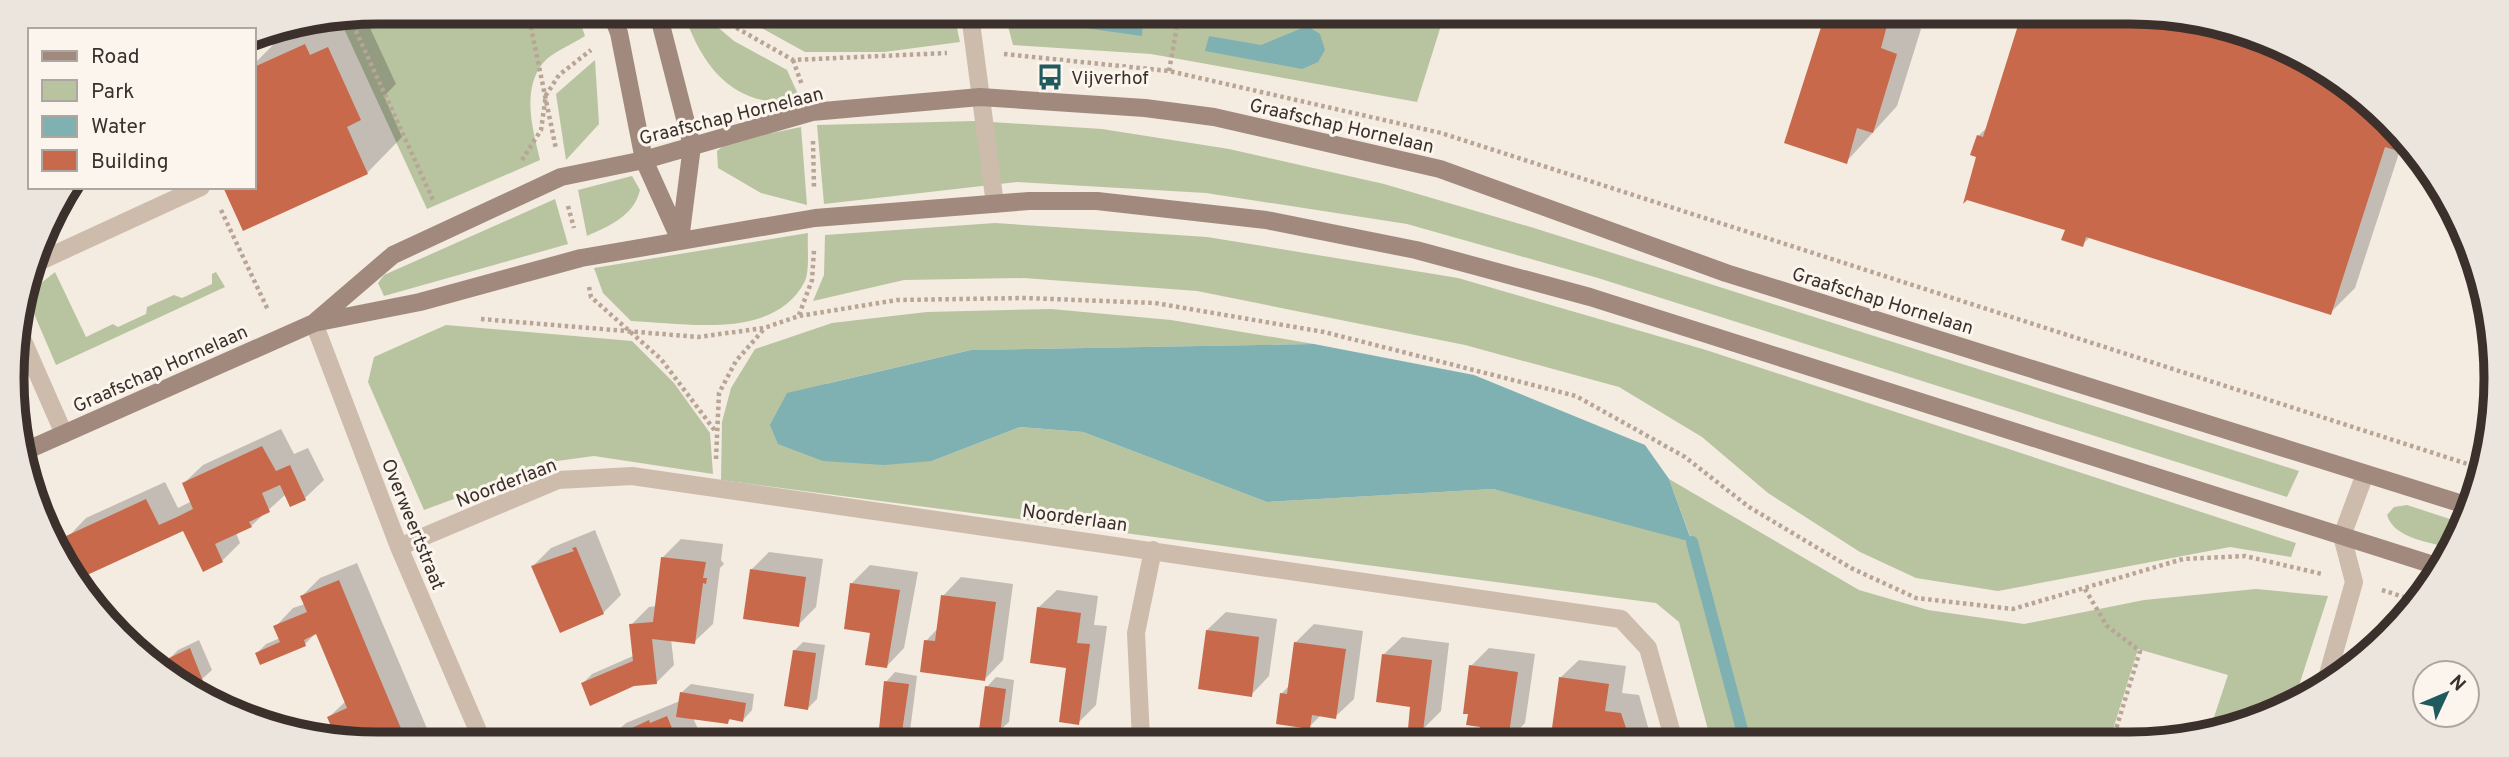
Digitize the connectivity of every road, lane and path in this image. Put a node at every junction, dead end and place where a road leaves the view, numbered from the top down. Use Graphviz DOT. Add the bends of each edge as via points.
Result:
graph roads {
  1 [pos="530,24"];
  2 [pos="615,24"];
  3 [pos="662,24"];
  4 [pos="971,24"];
  5 [pos="1177,24"];
  6 [pos="353,25"];
  7 [pos="1169,71"];
  8 [pos="546,95"];
  9 [pos="980,97"];
  10 [pos="692,146"];
  11 [pos="644,160"];
  12 [pos="197,189"];
  13 [pos="216,200"];
  14 [pos="995,204"];
  15 [pos="446,228"];
  16 [pos="680,240"];
  17 [pos="45,259"];
  18 [pos="469,318"];
  19 [pos="314,323"];
  20 [pos="764,328"];
  21 [pos="281,338"];
  22 [pos="26,347"];
  23 [pos="716,432"];
  24 [pos="64,434"];
  25 [pos="31,448"];
  26 [pos="2365,474"];
  27 [pos="2462,504"];
  28 [pos="2342,536"];
  29 [pos="399,547"];
  30 [pos="1153,550"];
  31 [pos="2432,564"];
  32 [pos="2354,582"];
  33 [pos="2085,589"];
  34 [pos="2408,598"];
  35 [pos="2329,672"];
  36 [pos="478,732"];
  37 [pos="1141,732"];
  38 [pos="1671,732"];
  39 [pos="2115,732"];
  1 -- 8 [label="path"];
  2 -- 11 [label="street"];
  3 -- 10 [label="street"];
  4 -- 9 [label="street"];
  5 -- 7 [label="path"];
  6 -- 15 [label="path"];
  9 -- 10 [label="street, Graafschap Hornelaan" via="812,112"];
  9 -- 14 [label="street"];
  9 -- 26 [label="street, Graafschap Hornelaan" via="1214,117 1440,169 1726,272"];
  10 -- 11 [label="street, Graafschap Hornelaan"];
  10 -- 16 [label="street"];
  11 -- 15 [label="street, Graafschap Hornelaan" via="561,177"];
  11 -- 16 [label="street"];
  12 -- 17 [label="street"];
  13 -- 21 [label="path"];
  14 -- 16 [label="street, Graafschap Hornelaan" via="815,218"];
  14 -- 28 [label="street, Graafschap Hornelaan" via="1123,204 1266,220 1416,250 1590,297"];
  15 -- 19 [label="street, Graafschap Hornelaan" via="393,255"];
  16 -- 19 [label="street, Graafschap Hornelaan" via="581,258 420,302"];
  18 -- 20 [label="path" via="698,337"];
  19 -- 21 [label="street, Graafschap Hornelaan"];
  19 -- 29 [label="street, Overweertstraat"];
  20 -- 23 [label="path" via="736,361 719,393"];
  20 -- 33 [label="path" via="799,316 897,300 1026,298 1155,303 1324,332 1576,396 1685,457 1749,507 1828,554 1916,598 2013,609"];
  21 -- 24 [label="street, Graafschap Hornelaan"];
  22 -- 24 [label="street"];
  24 -- 25 [label="street, Graafschap Hornelaan"];
  26 -- 27 [label="street, Graafschap Hornelaan"];
  26 -- 28 [label="street"];
  28 -- 31 [label="street, Graafschap Hornelaan"];
  28 -- 32 [label="street"];
  29 -- 30 [label="street, Noorderlaan" via="558,480 632,476"];
  29 -- 36 [label="street, Overweertstraat"];
  30 -- 37 [label="street" via="1136,634"];
  30 -- 38 [label="street, Noorderlaan" via="1621,619 1648,648"];
  32 -- 33 [label="path" via="2245,556 2183,559"];
  32 -- 34 [label="path"];
  32 -- 35 [label="street"];
  33 -- 39 [label="path" via="2108,626 2140,651"];
}
